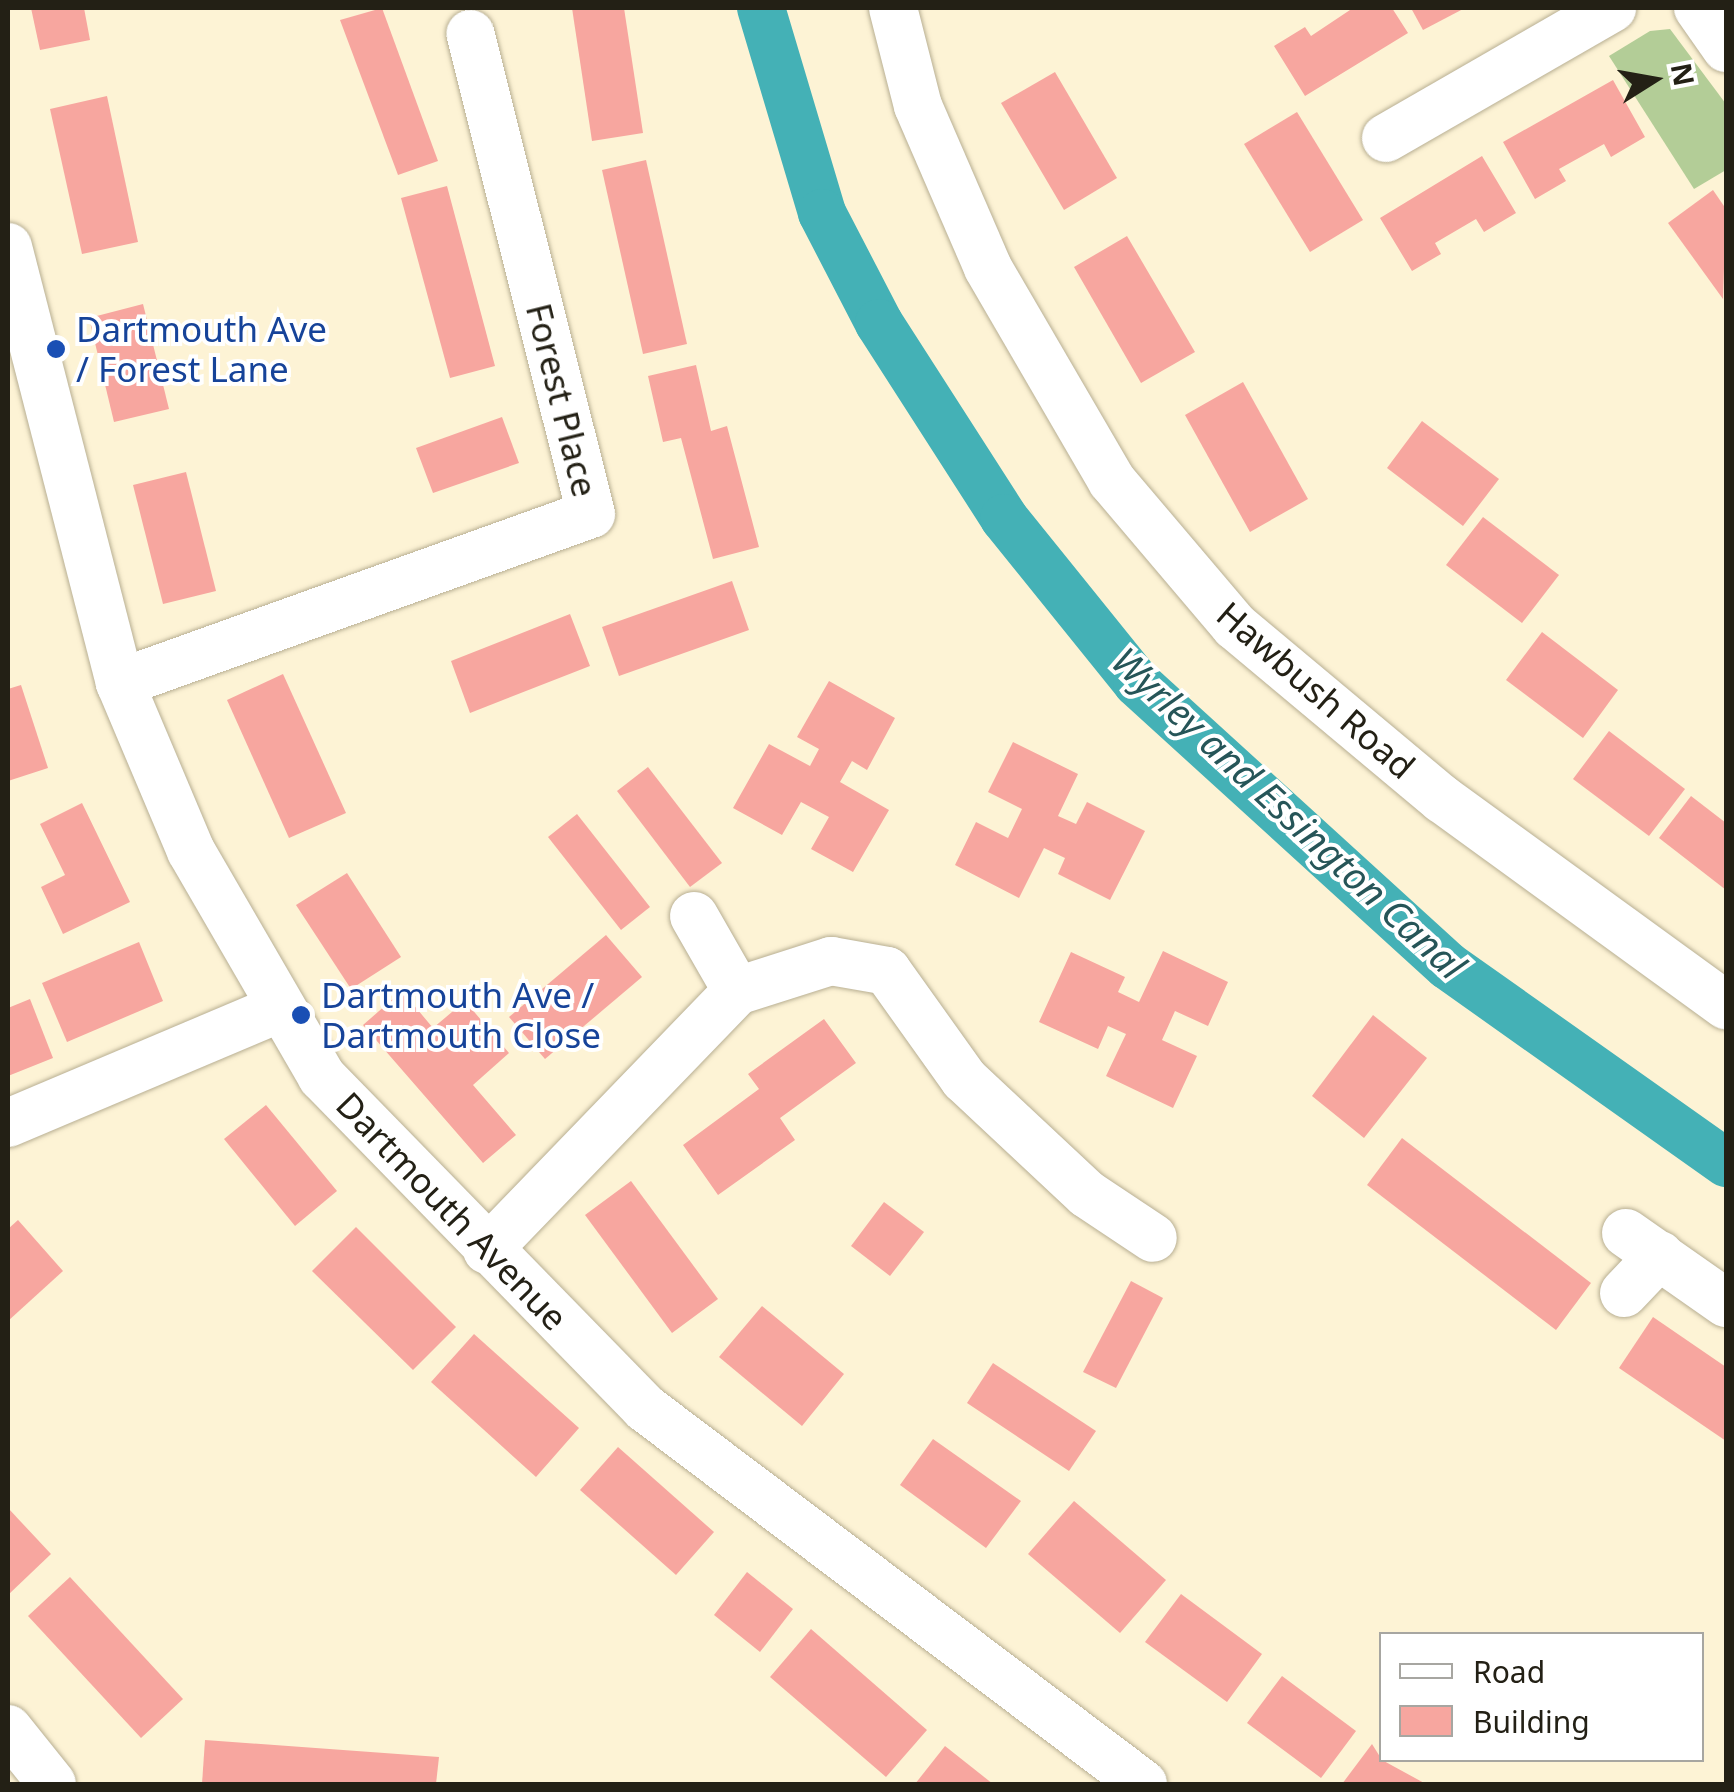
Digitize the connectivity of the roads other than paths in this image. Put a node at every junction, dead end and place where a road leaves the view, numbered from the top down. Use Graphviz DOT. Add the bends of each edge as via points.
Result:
graph roads {
  1 [pos="894,8"];
  2 [pos="1612,8"];
  3 [pos="1698,8"];
  4 [pos="470,34"];
  5 [pos="1726,48"];
  6 [pos="1386,138"];
  7 [pos="8,247"];
  8 [pos="120,683"];
  9 [pos="694,916"];
  10 [pos="737,991"];
  11 [pos="1726,1005"];
  12 [pos="276,1010"];
  13 [pos="8,1122"];
  14 [pos="1153,1238"];
  15 [pos="488,1250"];
  16 [pos="1624,1293"];
  17 [pos="1726,1303"];
  18 [pos="8,1729"];
  19 [pos="52,1784"];
  20 [pos="1143,1784"];
  1 -- 11 [label="street, Hawbush Road" via="918,106 988,268 1112,481 1235,626 1442,799"];
  2 -- 6 [label="street"];
  3 -- 5 [label="street"];
  4 -- 8 [label="street, Forest Place" via="591,514"];
  7 -- 8 [label="street, Dartmouth Avenue"];
  8 -- 12 [label="street, Dartmouth Avenue" via="192,851"];
  9 -- 10 [label="street"];
  10 -- 14 [label="street" via="831,961 886,971 964,1080 1087,1194"];
  10 -- 15 [label="street"];
  12 -- 13 [label="street"];
  12 -- 15 [label="street, Dartmouth Avenue" via="322,1077"];
  15 -- 20 [label="street, Dartmouth Avenue" via="645,1408"];
  16 -- 17 [label="street" via="1643,1244"];
  18 -- 19 [label="street"];
}
